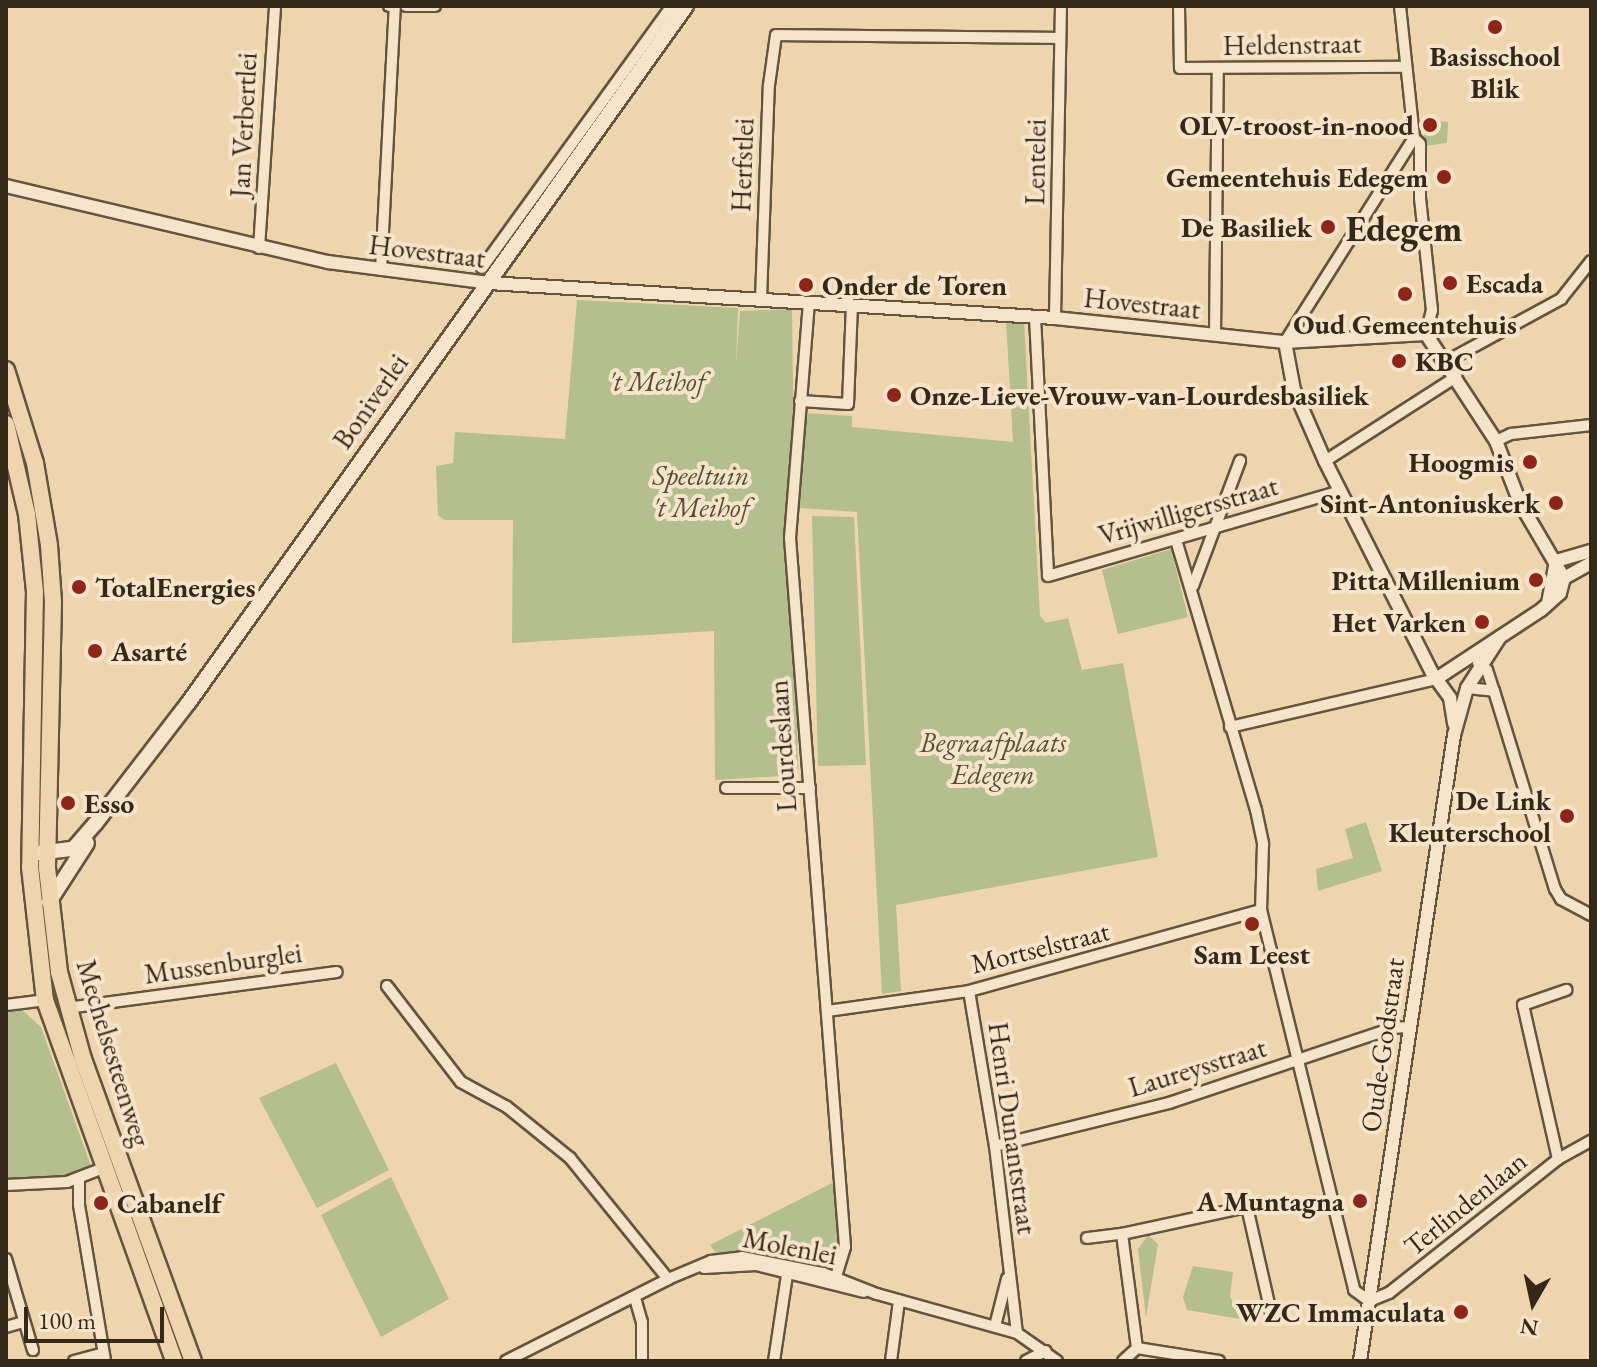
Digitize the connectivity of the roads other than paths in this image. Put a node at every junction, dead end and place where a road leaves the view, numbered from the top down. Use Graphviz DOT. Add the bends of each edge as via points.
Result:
graph roads {
  1 [pos="275,6"];
  2 [pos="389,6"];
  3 [pos="395,6"];
  4 [pos="406,6"];
  5 [pos="435,6"];
  6 [pos="681,6"];
  7 [pos="1061,6"];
  8 [pos="1179,6"];
  9 [pos="1400,6"];
  10 [pos="1060,38"];
  11 [pos="1405,67"];
  12 [pos="1218,69"];
  13 [pos="1414,138"];
  14 [pos="6,186"];
  15 [pos="259,248"];
  16 [pos="1591,261"];
  17 [pos="482,268"];
  18 [pos="381,270"];
  19 [pos="489,283"];
  20 [pos="761,299"];
  21 [pos="809,302"];
  22 [pos="852,306"];
  23 [pos="1035,317"];
  24 [pos="1055,318"];
  25 [pos="1426,334"];
  26 [pos="1215,335"];
  27 [pos="1285,342"];
  28 [pos="1447,361"];
  29 [pos="6,370"];
  30 [pos="1456,377"];
  31 [pos="800,401"];
  32 [pos="6,424"];
  33 [pos="1591,425"];
  34 [pos="1496,441"];
  35 [pos="1240,461"];
  36 [pos="1325,461"];
  37 [pos="1340,491"];
  38 [pos="1212,529"];
  39 [pos="1176,540"];
  40 [pos="1591,551"];
  41 [pos="1556,561"];
  42 [pos="1591,563"];
  43 [pos="1560,577"];
  44 [pos="1193,586"];
  45 [pos="1502,634"];
  46 [pos="1466,657"];
  47 [pos="1480,664"];
  48 [pos="1436,679"];
  49 [pos="1467,688"];
  50 [pos="1494,691"];
  51 [pos="1230,727"];
  52 [pos="1454,735"];
  53 [pos="726,788"];
  54 [pos="810,788"];
  55 [pos="95,824"];
  56 [pos="30,860"];
  57 [pos="47,861"];
  58 [pos="76,862"];
  59 [pos="49,902"];
  60 [pos="1261,910"];
  61 [pos="1591,915"];
  62 [pos="337,972"];
  63 [pos="387,986"];
  64 [pos="1566,990"];
  65 [pos="969,991"];
  66 [pos="45,1000"];
  67 [pos="6,1005"];
  68 [pos="67,1008"];
  69 [pos="827,1011"];
  70 [pos="1409,1027"];
  71 [pos="1295,1062"];
  72 [pos="1591,1141"];
  73 [pos="995,1146"];
  74 [pos="1558,1159"];
  75 [pos="104,1168"];
  76 [pos="79,1179"];
  77 [pos="6,1185"];
  78 [pos="1122,1234"];
  79 [pos="1087,1238"];
  80 [pos="7,1267"];
  81 [pos="787,1269"];
  82 [pos="1009,1273"];
  83 [pos="836,1277"];
  84 [pos="668,1279"];
  85 [pos="877,1294"];
  86 [pos="635,1298"];
  87 [pos="899,1301"];
  88 [pos="1369,1301"];
  89 [pos="1271,1313"];
  90 [pos="24,1322"];
  91 [pos="995,1326"];
  92 [pos="6,1327"];
  93 [pos="1017,1333"];
  94 [pos="1137,1348"];
  95 [pos="33,1350"];
  96 [pos="1046,1351"];
  97 [pos="104,1357"];
  98 [pos="74,1361"];
  99 [pos="174,1361"];
  100 [pos="193,1361"];
  101 [pos="506,1361"];
  102 [pos="642,1361"];
  103 [pos="774,1361"];
  104 [pos="891,1361"];
  105 [pos="1026,1361"];
  106 [pos="1057,1361"];
  107 [pos="1123,1361"];
  108 [pos="1219,1361"];
  109 [pos="1360,1361"];
  1 -- 15 [label="street, Jan Verbertlei"];
  2 -- 3 [label="street"];
  3 -- 18 [label="street"];
  4 -- 5 [label="street"];
  6 -- 17 [label="street, Boniverlei"];
  6 -- 19 [label="main road, Boniverlei"];
  7 -- 10 [label="street, Lentelei"];
  8 -- 12 [label="street, Heldenstraat" via="1180,68"];
  9 -- 11 [label="street"];
  10 -- 20 [label="street, Herfstlei" via="776,35"];
  10 -- 24 [label="street, Lentelei"];
  11 -- 12 [label="street, Heldenstraat"];
  11 -- 13 [label="street"];
  12 -- 26 [label="street"];
  13 -- 25 [label="street" via="1420,144 1432,310"];
  13 -- 27 [label="street"];
  14 -- 15 [label="street, Hovestraat"];
  15 -- 18 [label="street, Hovestraat"];
  16 -- 28 [label="street" via="1561,299"];
  18 -- 19 [label="street, Hovestraat"];
  19 -- 20 [label="street, Hovestraat"];
  19 -- 55 [label="main road, Boniverlei"];
  20 -- 21 [label="street, Hovestraat"];
  21 -- 22 [label="street, Hovestraat"];
  21 -- 31 [label="street, Lourdeslaan"];
  22 -- 23 [label="street, Hovestraat"];
  22 -- 31 [label="street" via="848,404"];
  23 -- 24 [label="street, Hovestraat"];
  23 -- 39 [label="street, Vrijwilligersstraat" via="1048,576"];
  24 -- 26 [label="street, Hovestraat"];
  25 -- 27 [label="street, Hovestraat"];
  25 -- 28 [label="street"];
  26 -- 27 [label="street, Hovestraat"];
  27 -- 36 [label="street, Oude-Godstraat" via="1294,390"];
  28 -- 30 [label="street"];
  29 -- 57 [label="main road, Mechelsesteenweg" via="35,463 49,545 53,602"];
  30 -- 34 [label="street"];
  30 -- 36 [label="street"];
  31 -- 54 [label="street, Lourdeslaan" via="790,538"];
  32 -- 56 [label="main road, Mechelsesteenweg" via="27,514 35,591"];
  33 -- 34 [label="street" via="1511,434"];
  34 -- 41 [label="street" via="1520,503"];
  35 -- 38 [label="street"];
  36 -- 37 [label="street, Oude-Godstraat"];
  37 -- 38 [label="street, Vrijwilligersstraat"];
  37 -- 48 [label="street, Oude-Godstraat"];
  38 -- 39 [label="street, Vrijwilligersstraat"];
  38 -- 44 [label="street"];
  39 -- 44 [label="street"];
  40 -- 41 [label="street"];
  41 -- 43 [label="street"];
  42 -- 43 [label="street"];
  43 -- 45 [label="street" via="1548,603"];
  44 -- 51 [label="street"];
  45 -- 46 [label="street"];
  45 -- 47 [label="street, Oude-Godstraat"];
  46 -- 47 [label="street"];
  46 -- 48 [label="street"];
  47 -- 49 [label="street, Oude-Godstraat"];
  47 -- 50 [label="street"];
  48 -- 49 [label="street" via="1448,689"];
  48 -- 51 [label="street"];
  48 -- 52 [label="street, Oude-Godstraat" via="1450,698"];
  49 -- 50 [label="street"];
  49 -- 52 [label="street, Oude-Godstraat"];
  50 -- 61 [label="street" via="1555,889 1561,899"];
  51 -- 60 [label="street" via="1263,844"];
  52 -- 70 [label="street, Oude-Godstraat"];
  53 -- 54 [label="street"];
  54 -- 69 [label="street, Lourdeslaan"];
  55 -- 57 [label="main road, Boniverlei" via="73,849"];
  55 -- 58 [label="main road, Boniverlei"];
  56 -- 57 [label="main road"];
  56 -- 66 [label="main road, Mechelsesteenweg"];
  57 -- 58 [label="main road"];
  57 -- 59 [label="main road, Mechelsesteenweg"];
  58 -- 59 [label="main road, Boniverlei"];
  59 -- 68 [label="main road, Mechelsesteenweg"];
  60 -- 65 [label="street, Mortselstraat"];
  60 -- 71 [label="street"];
  62 -- 68 [label="street, Mussenburglei"];
  63 -- 84 [label="street" via="461,1082 507,1107 570,1158"];
  64 -- 74 [label="street" via="1523,1005"];
  65 -- 69 [label="street, Mortselstraat"];
  65 -- 73 [label="street, Henri Dunantstraat"];
  66 -- 67 [label="street"];
  66 -- 75 [label="main road, Mechelsesteenweg"];
  68 -- 100 [label="main road, Mechelsesteenweg"];
  69 -- 83 [label="street, Lourdeslaan" via="845,1247"];
  70 -- 71 [label="street, Laureysstraat"];
  70 -- 88 [label="street, Oude-Godstraat"];
  71 -- 73 [label="street, Laureysstraat" via="1169,1103"];
  71 -- 88 [label="street" via="1354,1290"];
  72 -- 74 [label="street, Terlindenlaan"];
  73 -- 82 [label="street, Henri Dunantstraat"];
  74 -- 88 [label="street, Terlindenlaan" via="1418,1272"];
  75 -- 76 [label="street"];
  75 -- 99 [label="main road, Mechelsesteenweg"];
  76 -- 77 [label="street"];
  76 -- 97 [label="street"];
  78 -- 79 [label="street"];
  78 -- 89 [label="street" via="1247,1207"];
  78 -- 94 [label="street"];
  80 -- 90 [label="street"];
  81 -- 83 [label="street, Molenlei"];
  81 -- 84 [label="street" via="694,1269"];
  81 -- 85 [label="street"];
  81 -- 103 [label="street"];
  82 -- 91 [label="street, Henri Dunantstraat"];
  82 -- 93 [label="street, Henri Dunantstraat"];
  83 -- 85 [label="street, Molenlei"];
  84 -- 86 [label="street"];
  85 -- 87 [label="street"];
  86 -- 101 [label="street"];
  86 -- 102 [label="street" via="642,1322"];
  87 -- 91 [label="street"];
  87 -- 104 [label="street"];
  88 -- 109 [label="street, Oude-Godstraat"];
  90 -- 92 [label="street"];
  90 -- 95 [label="street"];
  91 -- 93 [label="street"];
  93 -- 96 [label="street"];
  94 -- 107 [label="street"];
  94 -- 108 [label="street"];
  96 -- 105 [label="street"];
  96 -- 106 [label="street"];
  97 -- 98 [label="street"];
}
